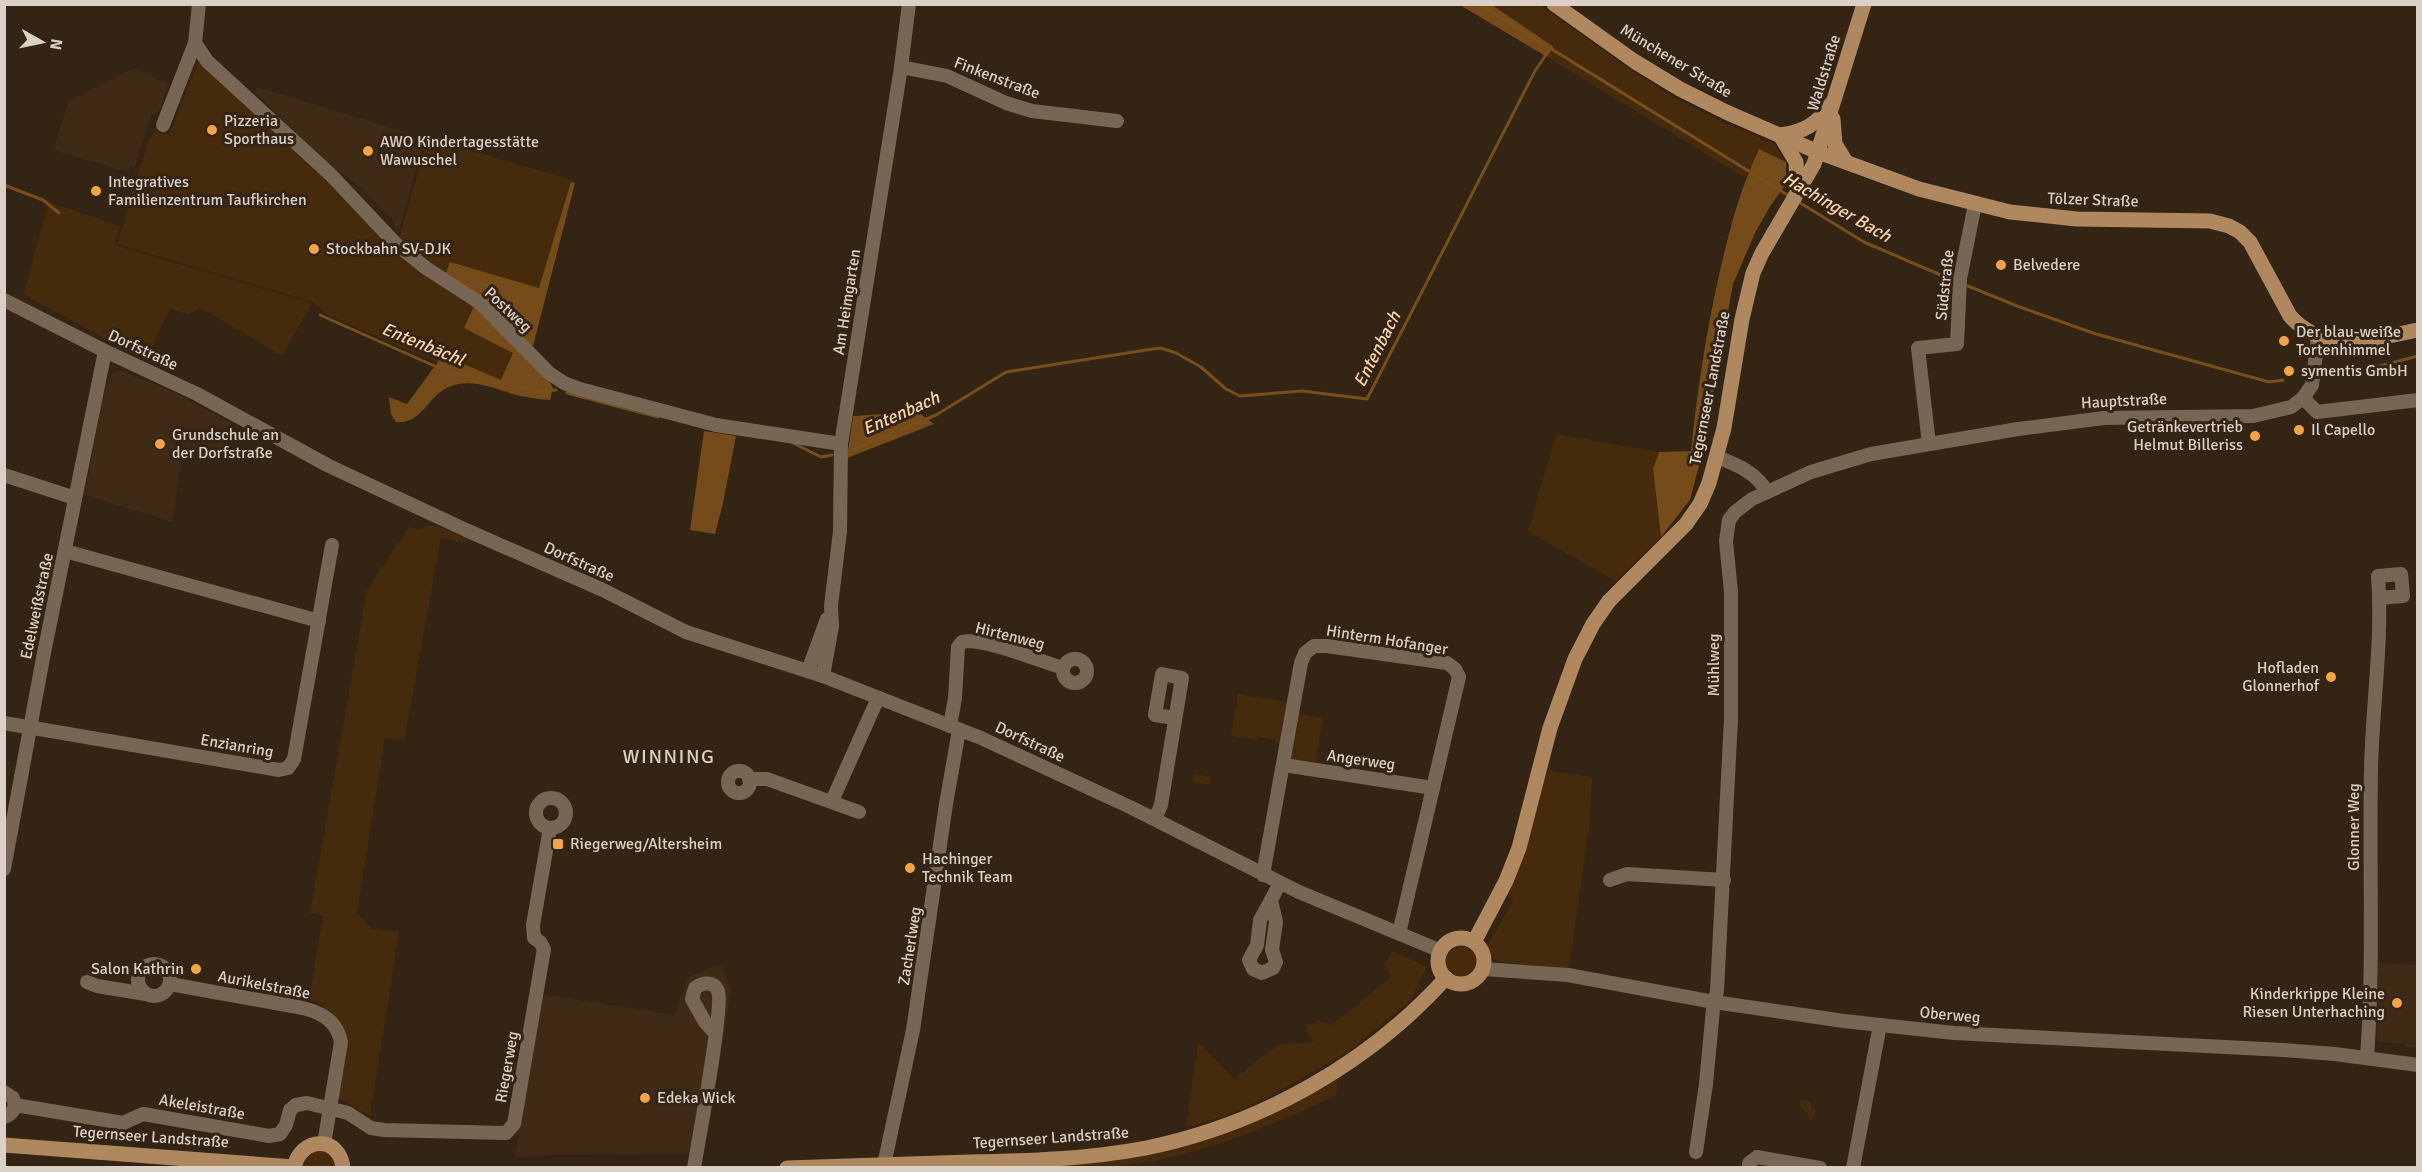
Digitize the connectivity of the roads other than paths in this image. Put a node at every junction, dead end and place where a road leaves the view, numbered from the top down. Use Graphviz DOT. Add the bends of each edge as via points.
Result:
graph roads {
  1 [pos="199,4"];
  2 [pos="909,4"];
  3 [pos="1554,4"];
  4 [pos="1864,4"];
  5 [pos="195,43"];
  6 [pos="902,67"];
  7 [pos="1836,96"];
  8 [pos="1117,122"];
  9 [pos="163,125"];
  10 [pos="1780,135"];
  11 [pos="1818,152"];
  12 [pos="1846,162"];
  13 [pos="1798,195"];
  14 [pos="1975,204"];
  15 [pos="4,300"];
  16 [pos="2418,330"];
  17 [pos="2318,338"];
  18 [pos="105,351"];
  19 [pos="2303,398"];
  20 [pos="2418,400"];
  21 [pos="842,444"];
  22 [pos="1929,444"];
  23 [pos="1717,457"];
  24 [pos="4,475"];
  25 [pos="1786,483"];
  26 [pos="1767,492"];
  27 [pos="75,498"];
  28 [pos="332,545"];
  29 [pos="65,551"];
  30 [pos="2379,597"];
  31 [pos="831,606"];
  32 [pos="319,621"];
  33 [pos="1063,668"];
  34 [pos="808,671"];
  35 [pos="824,676"];
  36 [pos="878,698"];
  37 [pos="1175,718"];
  38 [pos="4,723"];
  39 [pos="30,727"];
  40 [pos="955,728"];
  41 [pos="1284,765"];
  42 [pos="749,779"];
  43 [pos="1433,788"];
  44 [pos="832,801"];
  45 [pos="859,812"];
  46 [pos="1155,819"];
  47 [pos="550,828"];
  48 [pos="4,869"];
  49 [pos="1263,875"];
  50 [pos="1610,880"];
  51 [pos="1724,880"];
  52 [pos="1280,883"];
  53 [pos="1271,900"];
  54 [pos="1399,933"];
  55 [pos="1474,942"];
  56 [pos="1441,951"];
  57 [pos="1483,969"];
  58 [pos="1446,978"];
  59 [pos="87,982"];
  60 [pos="170,984"];
  61 [pos="146,994"];
  62 [pos="1714,1002"];
  63 [pos="1880,1025"];
  64 [pos="715,1034"];
  65 [pos="2367,1058"];
  66 [pos="2418,1065"];
  67 [pos="4,1092"];
  68 [pos="15,1105"];
  69 [pos="330,1109"];
  70 [pos="4,1117"];
  71 [pos="4,1144"];
  72 [pos="324,1144"];
  73 [pos="1696,1152"];
  74 [pos="884,1165"];
  75 [pos="294,1167"];
  76 [pos="344,1167"];
  77 [pos="694,1167"];
  78 [pos="788,1167"];
  79 [pos="1749,1167"];
  80 [pos="1820,1167"];
  81 [pos="1853,1167"];
  1 -- 5 [label="street"];
  2 -- 6 [label="street, Am Heimgarten"];
  3 -- 10 [label="main road, Münchener Straße" via="1634,61 1680,88"];
  4 -- 7 [label="main road, Waldstraße"];
  5 -- 9 [label="street"];
  5 -- 21 [label="street, Postweg" via="207,61 330,175 396,244 480,303 549,373 564,383 716,425"];
  6 -- 8 [label="street, Finkenstraße" via="946,76 1032,111"];
  6 -- 21 [label="street, Am Heimgarten"];
  7 -- 10 [label="main road" via="1807,128"];
  7 -- 11 [label="main road, Waldstraße"];
  7 -- 12 [label="main road" via="1832,125 1835,144"];
  10 -- 11 [label="main road, Münchener Straße"];
  10 -- 13 [label="main road" via="1796,162"];
  11 -- 12 [label="main road, Tölzer Straße"];
  11 -- 13 [label="main road, Tegernseer Landstraße"];
  12 -- 14 [label="main road, Tölzer Straße" via="1919,189"];
  13 -- 23 [label="main road, Tegernseer Landstraße" via="1762,253 1747,293"];
  14 -- 17 [label="main road, Tölzer Straße" via="2044,216 2210,221 2229,226 2240,232 2257,252 2290,316"];
  14 -- 22 [label="street, Südstraße" via="1960,283 1957,344 1918,348"];
  15 -- 18 [label="street, Dorfstraße"];
  16 -- 17 [label="main road" via="2354,341"];
  17 -- 19 [label="street" via="2313,380"];
  18 -- 27 [label="street, Edelweißstraße"];
  18 -- 34 [label="street, Dorfstraße" via="198,394 338,470 686,632"];
  19 -- 20 [label="street" via="2317,412"];
  19 -- 22 [label="street, Hauptstraße" via="2291,407 2253,416 2104,418"];
  21 -- 31 [label="street, Am Heimgarten" via="840,531"];
  22 -- 25 [label="street, Hauptstraße" via="1851,459"];
  23 -- 26 [label="street" via="1742,467"];
  23 -- 55 [label="main road, Tegernseer Landstraße" via="1700,504 1686,524 1609,602 1575,659 1550,728 1519,848"];
  24 -- 27 [label="street"];
  25 -- 26 [label="street, Mühlweg"];
  26 -- 51 [label="street, Mühlweg" via="1735,512 1728,527 1731,678"];
  27 -- 29 [label="street, Edelweißstraße"];
  28 -- 32 [label="street, Enzianring"];
  29 -- 32 [label="street"];
  29 -- 39 [label="street, Edelweißstraße"];
  30 -- 65 [label="street, Glonner Weg" via="2371,769"];
  31 -- 34 [label="street, Am Heimgarten"];
  31 -- 35 [label="street, Am Heimgarten"];
  32 -- 39 [label="street, Enzianring" via="294,759 288,768 279,770"];
  33 -- 40 [label="street, Hirtenweg" via="983,643 962,642 958,647"];
  34 -- 35 [label="street, Dorfstraße"];
  35 -- 36 [label="street, Dorfstraße"];
  36 -- 40 [label="street, Dorfstraße"];
  36 -- 44 [label="street"];
  37 -- 46 [label="street" via="1161,805"];
  38 -- 39 [label="street"];
  39 -- 48 [label="street, Edelweißstraße"];
  40 -- 46 [label="street, Dorfstraße"];
  40 -- 74 [label="street, Zacherlweg" via="913,1030"];
  41 -- 43 [label="street, Angerweg"];
  41 -- 43 [label="street, Hinterm Hofanger" via="1301,663 1314,646 1448,663 1459,676"];
  41 -- 49 [label="street, Hinterm Hofanger"];
  42 -- 44 [label="street" via="767,779"];
  43 -- 54 [label="street, Hinterm Hofanger"];
  44 -- 45 [label="street"];
  46 -- 49 [label="street, Dorfstraße"];
  47 -- 69 [label="street, Riegerweg" via="533,926 534,938 544,949 510,1131 384,1130"];
  49 -- 52 [label="street, Dorfstraße"];
  50 -- 51 [label="street" via="1628,874"];
  51 -- 62 [label="street, Mühlweg"];
  52 -- 53 [label="street"];
  52 -- 54 [label="street, Dorfstraße"];
  54 -- 56 [label="street, Dorfstraße"];
  55 -- 56 [label="main road" via="1456,939"];
  55 -- 57 [label="main road" via="1482,951"];
  56 -- 58 [label="main road" via="1439,965"];
  57 -- 58 [label="main road" via="1466,983"];
  57 -- 62 [label="street, Oberweg" via="1568,975"];
  58 -- 74 [label="main road, Tegernseer Landstraße" via="1405,1020 1354,1059 1285,1099 1224,1126 1181,1140 1104,1155"];
  59 -- 61 [label="street"];
  60 -- 61 [label="street" via="161,995"];
  60 -- 61 [label="street" via="166,968 146,966 138,980"];
  60 -- 69 [label="street, Aurikelstraße" via="319,1012 339,1031 341,1042"];
  62 -- 63 [label="street, Oberweg"];
  62 -- 73 [label="street, Mühlweg"];
  63 -- 65 [label="street, Oberweg" via="1964,1034"];
  63 -- 81 [label="street"];
  64 -- 77 [label="street"];
  65 -- 66 [label="street, Oberweg"];
  67 -- 68 [label="street" via="11,1095"];
  68 -- 69 [label="street, Akeleistraße" via="123,1124 143,1114 269,1136 280,1134 296,1105 307,1103"];
  68 -- 70 [label="street" via="12,1113"];
  69 -- 72 [label="street, Aurikelstraße"];
  71 -- 75 [label="main road, Tegernseer Landstraße"];
  72 -- 75 [label="main road, Tegernseer Landstraße" via="304,1148"];
  72 -- 76 [label="main road" via="336,1150"];
  74 -- 78 [label="main road, Tegernseer Landstraße"];
  79 -- 80 [label="street" via="1757,1158"];
}
